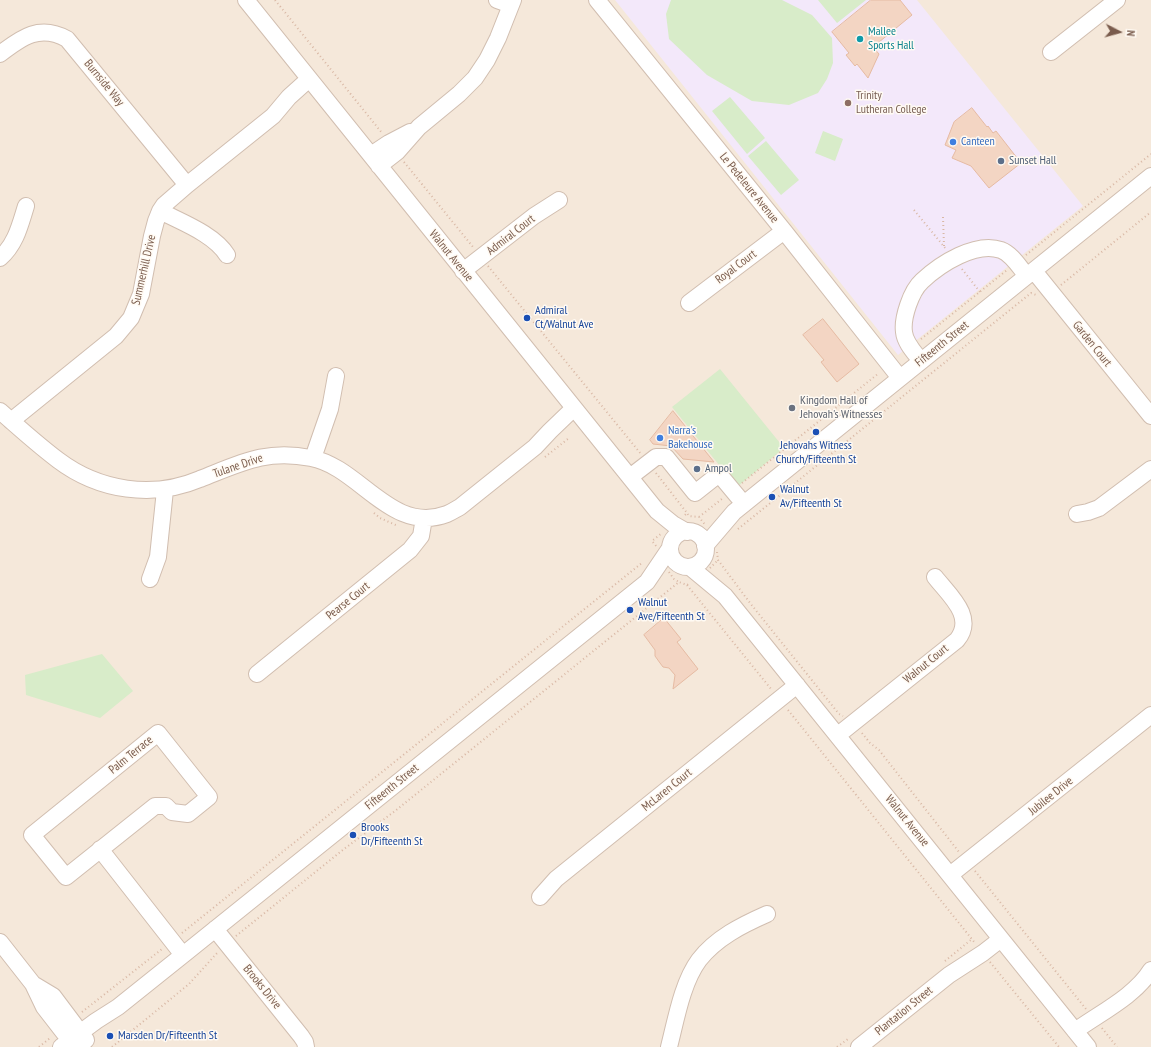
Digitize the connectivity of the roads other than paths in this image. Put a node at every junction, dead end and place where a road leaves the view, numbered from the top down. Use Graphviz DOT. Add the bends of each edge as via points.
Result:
graph roads {
  1 [pos="246,0"];
  2 [pos="597,0"];
  3 [pos="1117,0"];
  4 [pos="507,2"];
  5 [pos="1051,52"];
  6 [pos="0,54"];
  7 [pos="312,83"];
  8 [pos="375,161"];
  9 [pos="1151,176"];
  10 [pos="187,185"];
  11 [pos="559,200"];
  12 [pos="26,206"];
  13 [pos="160,211"];
  14 [pos="784,231"];
  15 [pos="227,255"];
  16 [pos="0,258"];
  17 [pos="463,271"];
  18 [pos="1030,273"];
  19 [pos="689,303"];
  20 [pos="921,360"];
  21 [pos="336,376"];
  22 [pos="900,378"];
  23 [pos="578,412"];
  24 [pos="6,416"];
  25 [pos="1151,416"];
  26 [pos="313,458"];
  27 [pos="1151,469"];
  28 [pos="630,477"];
  29 [pos="165,490"];
  30 [pos="739,508"];
  31 [pos="1077,514"];
  32 [pos="423,524"];
  33 [pos="689,532"];
  34 [pos="668,539"];
  35 [pos="704,561"];
  36 [pos="935,577"];
  37 [pos="150,579"];
  38 [pos="647,582"];
  39 [pos="257,674"];
  40 [pos="797,685"];
  41 [pos="1151,715"];
  42 [pos="838,735"];
  43 [pos="100,850"];
  44 [pos="950,875"];
  45 [pos="540,897"];
  46 [pos="767,914"];
  47 [pos="215,929"];
  48 [pos="998,935"];
  49 [pos="0,942"];
  50 [pos="183,955"];
  51 [pos="1151,970"];
  52 [pos="73,1038"];
  53 [pos="1081,1039"];
  54 [pos="863,1046"];
  55 [pos="306,1047"];
  56 [pos="669,1047"];
  1 -- 7 [label="street, Walnut Avenue"];
  2 -- 14 [label="street, Le Pedeleure Avenue"];
  3 -- 5 [label="street"];
  4 -- 8 [label="street" via="493,49 475,78 459,94"];
  6 -- 10 [label="street, Burnside Way" via="27,35 38,32 59,34 67,39"];
  7 -- 8 [label="street, Walnut Avenue"];
  7 -- 10 [label="street, Summerhill Drive" via="289,97 273,116"];
  8 -- 17 [label="street, Walnut Avenue"];
  9 -- 18 [label="street, Fifteenth Street"];
  10 -- 13 [label="street, Summerhill Drive"];
  11 -- 17 [label="street, Admiral Court" via="534,216"];
  12 -- 16 [label="street" via="17,236 8,251"];
  13 -- 15 [label="street" via="211,238"];
  13 -- 24 [label="street, Summerhill Drive" via="152,236 141,294 131,318 116,336"];
  14 -- 19 [label="street, Royal Court"];
  14 -- 22 [label="street, Le Pedeleure Avenue"];
  17 -- 23 [label="street, Walnut Avenue"];
  18 -- 20 [label="street, Fifteenth Street"];
  18 -- 20 [label="street, Garden Court" via="1005,252 983,248 954,259 921,282 906,311 903,331"];
  18 -- 25 [label="street, Garden Court" via="1051,293"];
  20 -- 22 [label="street, Fifteenth Street"];
  21 -- 26 [label="street" via="330,409"];
  22 -- 30 [label="street, Fifteenth Street"];
  23 -- 28 [label="street, Walnut Avenue"];
  23 -- 32 [label="street, Tulane Drive" via="540,453 460,507"];
  24 -- 29 [label="street, Tulane Drive" via="58,460 94,481 134,490"];
  26 -- 29 [label="street, Tulane Drive" via="276,455 256,458 185,486"];
  26 -- 32 [label="street, Tulane Drive" via="347,474 386,505"];
  27 -- 31 [label="street" via="1099,508"];
  28 -- 30 [label="street" via="656,457 666,458 695,493 719,474 733,491"];
  28 -- 34 [label="street, Walnut Avenue" via="657,511"];
  29 -- 37 [label="street" via="158,558"];
  30 -- 33 [label="street, Fifteenth Street"];
  30 -- 35 [label="street, Fifteenth Street"];
  32 -- 39 [label="street, Pearse Court" via="416,542 405,555"];
  33 -- 34 [label="street, Fifteenth Street" via="677,535 673,540"];
  33 -- 35 [label="street" via="700,536"];
  34 -- 35 [label="street, Walnut Avenue" via="676,562"];
  34 -- 38 [label="street, Fifteenth Street"];
  35 -- 38 [label="street, Fifteenth Street"];
  35 -- 40 [label="street, Walnut Avenue" via="725,596"];
  36 -- 42 [label="street, Walnut Court" via="962,610 964,623 961,635"];
  38 -- 47 [label="street, Fifteenth Street"];
  40 -- 42 [label="street, Walnut Avenue"];
  40 -- 45 [label="street, McLaren Court" via="556,879"];
  41 -- 44 [label="street, Jubilee Drive"];
  42 -- 44 [label="street, Walnut Avenue"];
  43 -- 43 [label="street, Palm Terrace" via="155,806 166,806 172,812 188,814 209,797 158,733 32,835 66,877"];
  43 -- 50 [label="street"];
  44 -- 48 [label="street, Walnut Avenue"];
  46 -- 56 [label="street" via="729,933 699,961 686,986"];
  47 -- 50 [label="street, Fifteenth Street"];
  47 -- 55 [label="street, Brooks Drive" via="301,1036"];
  48 -- 53 [label="street, Walnut Avenue"];
  48 -- 54 [label="street, Plantation Street"];
  49 -- 52 [label="street" via="33,984 44,1007"];
  50 -- 52 [label="street, Fifteenth Street" via="118,1007"];
  51 -- 53 [label="street" via="1141,985 1096,1021"];
}
